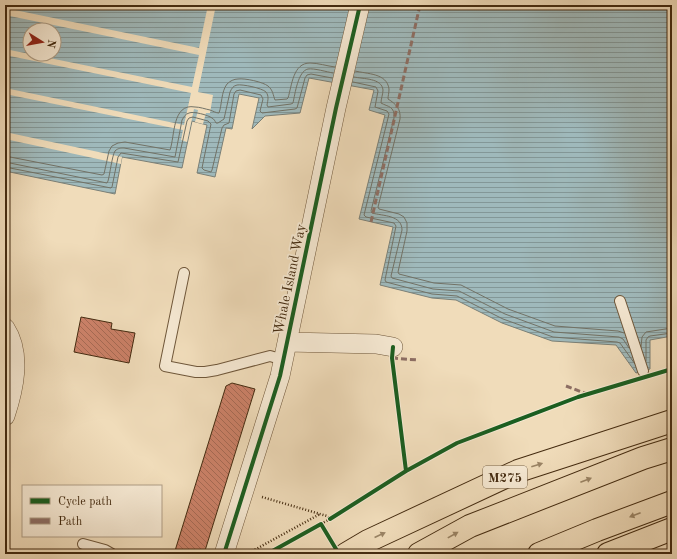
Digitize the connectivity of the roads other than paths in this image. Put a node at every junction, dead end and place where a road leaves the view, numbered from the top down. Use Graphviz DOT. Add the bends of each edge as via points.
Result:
graph roads {
  1 [pos="360,5"];
  2 [pos="184,273"];
  3 [pos="620,301"];
  4 [pos="5,328"];
  5 [pos="393,347"];
  6 [pos="285,351"];
  7 [pos="643,371"];
  8 [pos="5,416"];
  9 [pos="672,421"];
  10 [pos="672,449"];
  11 [pos="672,502"];
  12 [pos="672,529"];
  13 [pos="83,544"];
  14 [pos="112,554"];
  15 [pos="224,554"];
  16 [pos="346,554"];
  17 [pos="419,554"];
  18 [pos="539,554"];
  19 [pos="608,554"];
  1 -- 6 [label="street, Whale Island Way"];
  2 -- 6 [label="lane" via="166,366 205,372"];
  3 -- 7 [label="lane"];
  4 -- 8 [label="street" via="13,344 15,357 12,393"];
  5 -- 6 [label="street" via="376,344"];
  6 -- 15 [label="street, Whale Island Way" via="280,376"];
  16 -- 9 [label="highway, M275, one-way" via="368,541 518,471"];
  17 -- 10 [label="highway, M275, one-way" via="470,526"];
  11 -- 18 [label="highway, one-way"];
  12 -- 19 [label="highway"];
  13 -- 14 [label="lane"];
}
